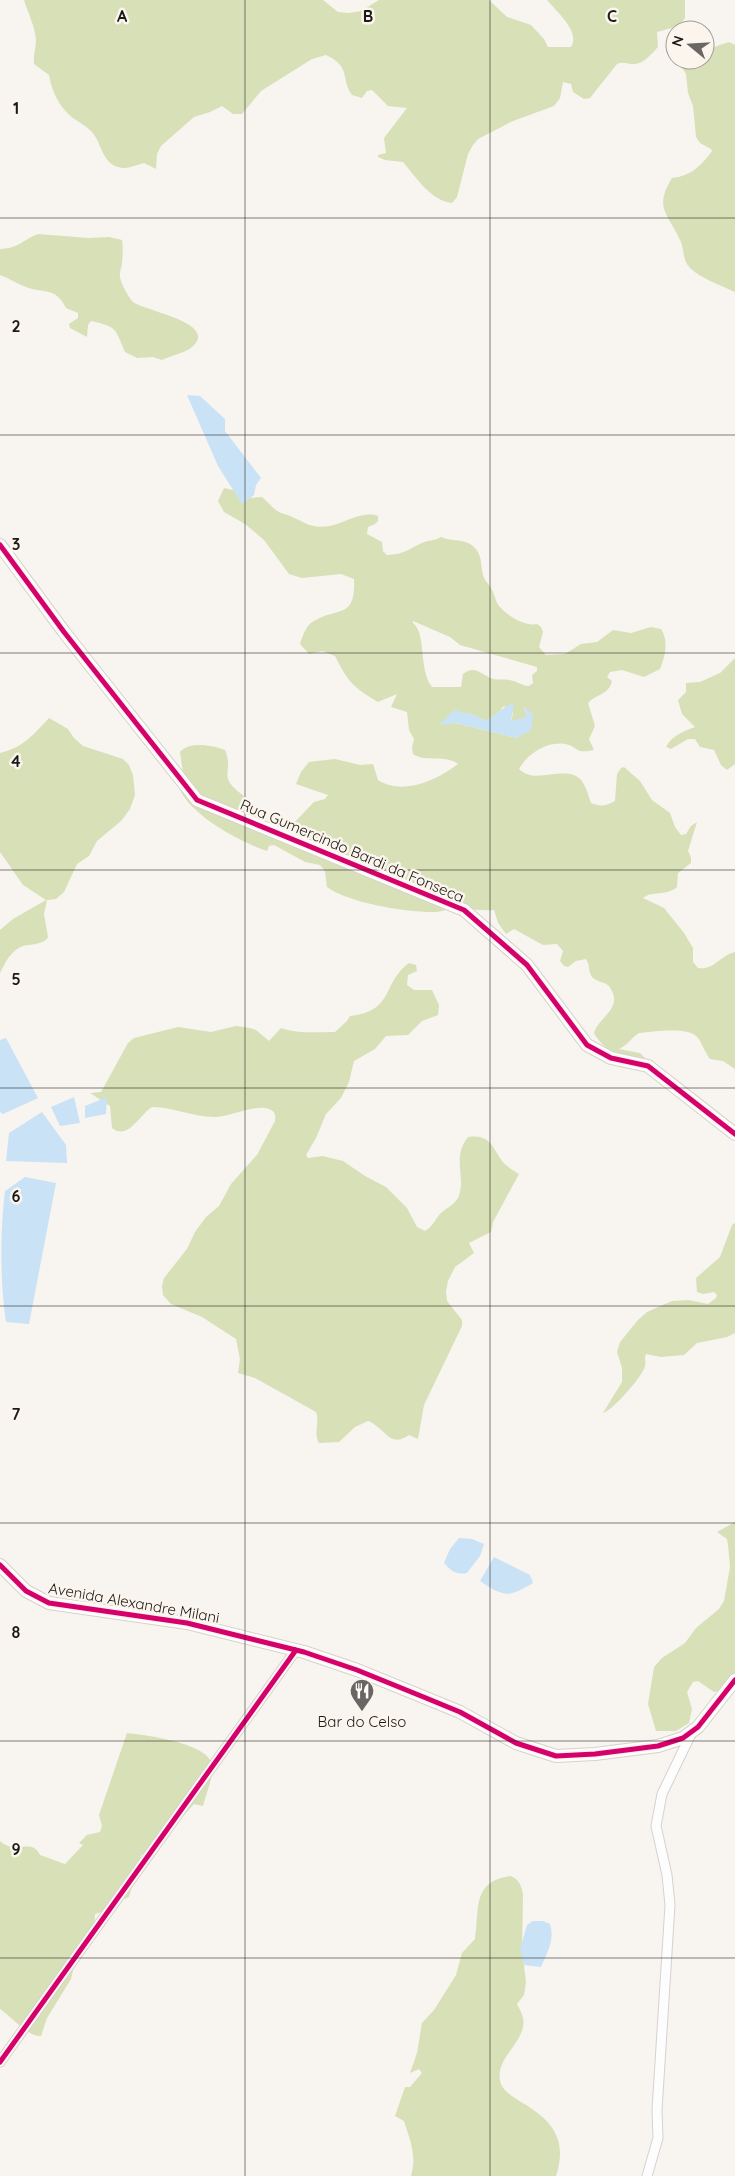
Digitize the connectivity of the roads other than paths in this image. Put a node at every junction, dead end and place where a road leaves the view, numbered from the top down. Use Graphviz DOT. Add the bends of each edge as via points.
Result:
graph roads {
  1 [pos="0,545"];
  2 [pos="735,1134"];
  3 [pos="0,1565"];
  4 [pos="296,1650"];
  5 [pos="735,1680"];
  6 [pos="692,1732"];
  7 [pos="0,2062"];
  8 [pos="647,2176"];
  1 -- 2 [label="street, Rua Gumercindo Bardi da Fonseca" via="64,632 197,800 464,910 527,966 587,1045 611,1058 648,1066"];
  3 -- 4 [label="street, Avenida Alexandre Milani" via="26,1591 49,1603 187,1623"];
  4 -- 6 [label="street, Avenida Alexandre Milani" via="460,1712 529,1748 556,1756 658,1746"];
  4 -- 7 [label="street"];
  5 -- 6 [label="street, Avenida Alexandre Milani"];
  6 -- 8 [label="street" via="662,1794 656,1826 670,1905 658,2138"];
}
